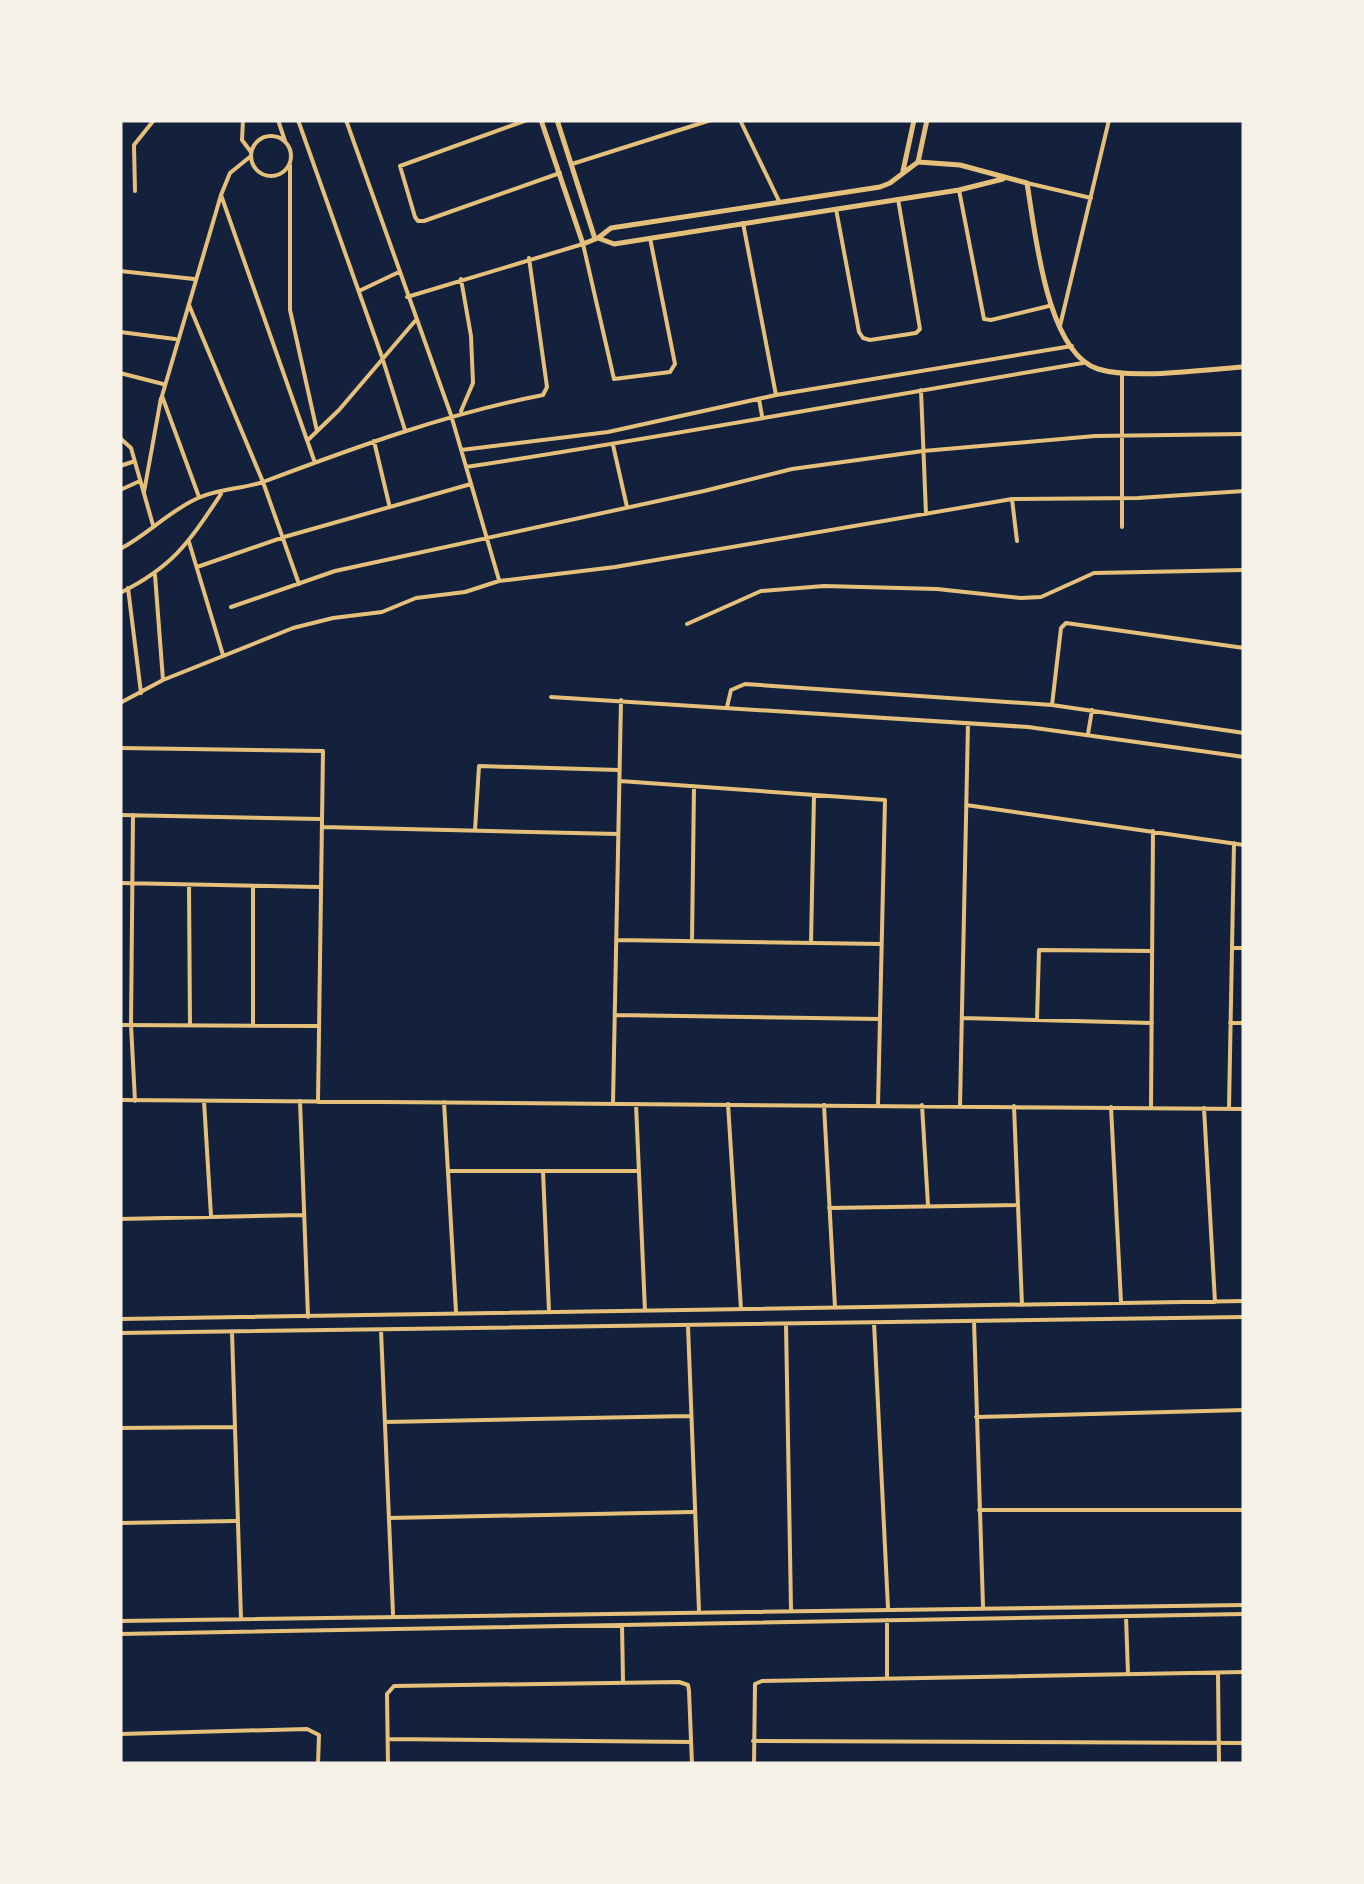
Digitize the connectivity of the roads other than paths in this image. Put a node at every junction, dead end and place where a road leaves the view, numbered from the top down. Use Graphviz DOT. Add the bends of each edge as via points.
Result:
graph roads {
  1 [pos="154,120"];
  2 [pos="243,120"];
  3 [pos="278,120"];
  4 [pos="298,120"];
  5 [pos="346,120"];
  6 [pos="526,120"];
  7 [pos="541,120"];
  8 [pos="556,120"];
  9 [pos="711,120"];
  10 [pos="740,120"];
  11 [pos="914,120"];
  12 [pos="926,120"];
  13 [pos="1062,120"];
  14 [pos="1078,120"];
  15 [pos="1109,120"];
  16 [pos="285,141"];
  17 [pos="251,154"];
  18 [pos="918,162"];
  19 [pos="290,164"];
  20 [pos="572,164"];
  21 [pos="903,172"];
  22 [pos="560,174"];
  23 [pos="1006,178"];
  24 [pos="1027,183"];
  25 [pos="880,187"];
  26 [pos="959,190"];
  27 [pos="136,191"];
  28 [pos="221,195"];
  29 [pos="1091,198"];
  30 [pos="898,199"];
  31 [pos="780,201"];
  32 [pos="882,202"];
  33 [pos="836,209"];
  34 [pos="743,223"];
  35 [pos="650,238"];
  36 [pos="597,239"];
  37 [pos="583,244"];
  38 [pos="529,258"];
  39 [pos="120,271"];
  40 [pos="399,272"];
  41 [pos="194,279"];
  42 [pos="462,279"];
  43 [pos="359,291"];
  44 [pos="408,296"];
  45 [pos="188,302"];
  46 [pos="1049,306"];
  47 [pos="415,321"];
  48 [pos="1060,326"];
  49 [pos="120,332"];
  50 [pos="176,340"];
  51 [pos="1072,346"];
  52 [pos="382,357"];
  53 [pos="1084,362"];
  54 [pos="1244,367"];
  55 [pos="120,373"];
  56 [pos="1122,373"];
  57 [pos="163,384"];
  58 [pos="920,390"];
  59 [pos="776,395"];
  60 [pos="162,396"];
  61 [pos="759,399"];
  62 [pos="461,412"];
  63 [pos="451,415"];
  64 [pos="762,416"];
  65 [pos="317,430"];
  66 [pos="405,430"];
  67 [pos="1244,434"];
  68 [pos="1122,436"];
  69 [pos="120,438"];
  70 [pos="309,439"];
  71 [pos="374,441"];
  72 [pos="612,445"];
  73 [pos="461,450"];
  74 [pos="922,451"];
  75 [pos="315,461"];
  76 [pos="132,462"];
  77 [pos="120,466"];
  78 [pos="466,467"];
  79 [pos="140,481"];
  80 [pos="263,482"];
  81 [pos="471,484"];
  82 [pos="120,490"];
  83 [pos="1244,491"];
  84 [pos="144,492"];
  85 [pos="221,494"];
  86 [pos="199,497"];
  87 [pos="1124,498"];
  88 [pos="1012,499"];
  89 [pos="389,506"];
  90 [pos="626,507"];
  91 [pos="926,514"];
  92 [pos="153,525"];
  93 [pos="1122,526"];
  94 [pos="486,536"];
  95 [pos="284,537"];
  96 [pos="1017,541"];
  97 [pos="189,542"];
  98 [pos="120,550"];
  99 [pos="197,567"];
  100 [pos="1244,570"];
  101 [pos="155,575"];
  102 [pos="499,581"];
  103 [pos="299,584"];
  104 [pos="128,588"];
  105 [pos="120,592"];
  106 [pos="231,607"];
  107 [pos="687,624"];
  108 [pos="1244,648"];
  109 [pos="223,655"];
  110 [pos="164,680"];
  111 [pos="141,694"];
  112 [pos="551,697"];
  113 [pos="621,700"];
  114 [pos="120,703"];
  115 [pos="1052,705"];
  116 [pos="726,707"];
  117 [pos="1092,710"];
  118 [pos="968,723"];
  119 [pos="1244,733"];
  120 [pos="1088,734"];
  121 [pos="120,748"];
  122 [pos="1244,757"];
  123 [pos="620,770"];
  124 [pos="620,781"];
  125 [pos="694,786"];
  126 [pos="814,795"];
  127 [pos="966,804"];
  128 [pos="120,815"];
  129 [pos="132,816"];
  130 [pos="322,819"];
  131 [pos="322,827"];
  132 [pos="476,830"];
  133 [pos="1153,832"];
  134 [pos="619,834"];
  135 [pos="1234,843"];
  136 [pos="1244,844"];
  137 [pos="120,884"];
  138 [pos="131,884"];
  139 [pos="189,884"];
  140 [pos="253,886"];
  141 [pos="322,887"];
  142 [pos="616,940"];
  143 [pos="692,941"];
  144 [pos="811,943"];
  145 [pos="882,944"];
  146 [pos="1232,948"];
  147 [pos="1244,948"];
  148 [pos="1152,952"];
  149 [pos="615,1015"];
  150 [pos="962,1018"];
  151 [pos="880,1019"];
  152 [pos="1036,1020"];
  153 [pos="1152,1023"];
  154 [pos="1230,1023"];
  155 [pos="1244,1023"];
  156 [pos="120,1025"];
  157 [pos="131,1025"];
  158 [pos="190,1025"];
  159 [pos="253,1026"];
  160 [pos="320,1026"];
  161 [pos="120,1100"];
  162 [pos="135,1100"];
  163 [pos="204,1101"];
  164 [pos="300,1102"];
  165 [pos="318,1102"];
  166 [pos="444,1102"];
  167 [pos="613,1104"];
  168 [pos="636,1104"];
  169 [pos="728,1104"];
  170 [pos="824,1105"];
  171 [pos="878,1105"];
  172 [pos="922,1106"];
  173 [pos="960,1106"];
  174 [pos="1014,1106"];
  175 [pos="1111,1106"];
  176 [pos="1151,1108"];
  177 [pos="1204,1108"];
  178 [pos="1229,1109"];
  179 [pos="1244,1110"];
  180 [pos="448,1171"];
  181 [pos="543,1171"];
  182 [pos="639,1171"];
  183 [pos="1018,1205"];
  184 [pos="928,1206"];
  185 [pos="830,1208"];
  186 [pos="304,1215"];
  187 [pos="211,1217"];
  188 [pos="120,1219"];
  189 [pos="1244,1301"];
  190 [pos="1215,1302"];
  191 [pos="1122,1303"];
  192 [pos="1161,1303"];
  193 [pos="1022,1305"];
  194 [pos="834,1307"];
  195 [pos="741,1309"];
  196 [pos="645,1311"];
  197 [pos="587,1312"];
  198 [pos="548,1313"];
  199 [pos="456,1314"];
  200 [pos="308,1317"];
  201 [pos="1244,1317"];
  202 [pos="1161,1318"];
  203 [pos="174,1319"];
  204 [pos="120,1320"];
  205 [pos="974,1321"];
  206 [pos="874,1323"];
  207 [pos="786,1324"];
  208 [pos="688,1326"];
  209 [pos="588,1327"];
  210 [pos="380,1330"];
  211 [pos="174,1332"];
  212 [pos="232,1332"];
  213 [pos="120,1333"];
  214 [pos="1244,1410"];
  215 [pos="690,1416"];
  216 [pos="976,1416"];
  217 [pos="385,1422"];
  218 [pos="234,1427"];
  219 [pos="120,1428"];
  220 [pos="979,1510"];
  221 [pos="1244,1510"];
  222 [pos="694,1512"];
  223 [pos="389,1518"];
  224 [pos="238,1521"];
  225 [pos="120,1523"];
  226 [pos="1244,1604"];
  227 [pos="983,1608"];
  228 [pos="888,1609"];
  229 [pos="791,1610"];
  230 [pos="699,1612"];
  231 [pos="741,1612"];
  232 [pos="528,1614"];
  233 [pos="1244,1614"];
  234 [pos="1126,1616"];
  235 [pos="393,1617"];
  236 [pos="241,1619"];
  237 [pos="887,1620"];
  238 [pos="120,1621"];
  239 [pos="741,1622"];
  240 [pos="622,1625"];
  241 [pos="527,1626"];
  242 [pos="120,1634"];
  243 [pos="1218,1672"];
  244 [pos="1244,1672"];
  245 [pos="1128,1674"];
  246 [pos="887,1679"];
  247 [pos="624,1682"];
  248 [pos="120,1734"];
  249 [pos="388,1739"];
  250 [pos="753,1740"];
  251 [pos="691,1742"];
  252 [pos="1218,1743"];
  253 [pos="1244,1743"];
  254 [pos="318,1764"];
  255 [pos="388,1764"];
  256 [pos="692,1764"];
  257 [pos="754,1764"];
  258 [pos="1219,1764"];
  1 -- 27 [label="street" via="134,145"];
  2 -- 17 [label="street" via="242,140"];
  3 -- 16 [label="street"];
  4 -- 43 [label="street"];
  5 -- 40 [label="street"];
  6 -- 22 [label="street" via="400,166 415,217 424,221"];
  7 -- 22 [label="street"];
  8 -- 20 [label="street"];
  9 -- 20 [label="street"];
  10 -- 31 [label="street"];
  11 -- 21 [label="street"];
  12 -- 18 [label="street"];
  13 -- 14 [label="street"];
  15 -- 29 [label="street"];
  16 -- 17 [label="street" via="261,138"];
  16 -- 19 [label="street"];
  17 -- 19 [label="street" via="256,170 271,177"];
  17 -- 28 [label="street" via="235,165"];
  18 -- 21 [label="street"];
  18 -- 23 [label="street"];
  19 -- 65 [label="street" via="290,310"];
  20 -- 36 [label="street"];
  21 -- 25 [label="street"];
  22 -- 37 [label="street"];
  23 -- 24 [label="street"];
  23 -- 26 [label="street"];
  24 -- 29 [label="street"];
  24 -- 46 [label="street"];
  25 -- 31 [label="street"];
  25 -- 32 [label="street"];
  26 -- 30 [label="street"];
  26 -- 46 [label="street" via="984,319"];
  28 -- 41 [label="street"];
  28 -- 70 [label="street"];
  29 -- 48 [label="street"];
  30 -- 32 [label="street"];
  30 -- 33 [label="street" via="920,329 870,340 859,332"];
  31 -- 36 [label="street" via="611,228"];
  32 -- 33 [label="street"];
  33 -- 34 [label="street"];
  34 -- 35 [label="street"];
  34 -- 59 [label="street"];
  35 -- 36 [label="street" via="611,244"];
  35 -- 37 [label="street" via="675,364 670,372 621,380 612,375"];
  36 -- 37 [label="street"];
  37 -- 38 [label="street"];
  38 -- 42 [label="street"];
  38 -- 62 [label="street" via="546,392"];
  39 -- 41 [label="street"];
  40 -- 43 [label="street"];
  40 -- 44 [label="street"];
  41 -- 45 [label="street"];
  42 -- 44 [label="street"];
  42 -- 62 [label="street" via="473,383"];
  43 -- 52 [label="street"];
  44 -- 47 [label="street"];
  45 -- 50 [label="street"];
  45 -- 80 [label="street"];
  46 -- 48 [label="street"];
  47 -- 52 [label="street"];
  47 -- 63 [label="street"];
  48 -- 51 [label="street"];
  49 -- 50 [label="street"];
  50 -- 57 [label="street"];
  51 -- 53 [label="street"];
  51 -- 59 [label="street"];
  52 -- 65 [label="street"];
  52 -- 66 [label="street"];
  53 -- 56 [label="street"];
  53 -- 58 [label="street"];
  54 -- 56 [label="street"];
  55 -- 57 [label="street"];
  56 -- 68 [label="street"];
  57 -- 60 [label="street"];
  58 -- 64 [label="street"];
  58 -- 74 [label="street"];
  59 -- 61 [label="street"];
  60 -- 84 [label="street"];
  60 -- 86 [label="street"];
  61 -- 64 [label="street"];
  61 -- 73 [label="street" via="608,432"];
  62 -- 63 [label="street"];
  63 -- 66 [label="street"];
  63 -- 73 [label="street"];
  64 -- 72 [label="street"];
  65 -- 70 [label="street"];
  66 -- 71 [label="street"];
  67 -- 68 [label="street"];
  68 -- 74 [label="street"];
  68 -- 87 [label="street"];
  69 -- 76 [label="street" via="131,448"];
  70 -- 75 [label="street"];
  71 -- 75 [label="street"];
  71 -- 89 [label="street"];
  72 -- 78 [label="street"];
  72 -- 90 [label="street"];
  73 -- 78 [label="street"];
  74 -- 90 [label="street" via="792,469"];
  74 -- 91 [label="street"];
  75 -- 80 [label="street"];
  76 -- 77 [label="street"];
  76 -- 79 [label="street"];
  78 -- 81 [label="street"];
  79 -- 82 [label="street"];
  79 -- 84 [label="street"];
  80 -- 85 [label="street"];
  80 -- 95 [label="street"];
  81 -- 89 [label="street"];
  81 -- 94 [label="street"];
  83 -- 87 [label="street"];
  84 -- 92 [label="street"];
  85 -- 86 [label="street"];
  85 -- 97 [label="street"];
  86 -- 92 [label="street"];
  87 -- 88 [label="street"];
  87 -- 93 [label="street"];
  88 -- 91 [label="street"];
  88 -- 96 [label="street"];
  89 -- 95 [label="street"];
  90 -- 94 [label="street"];
  91 -- 102 [label="street"];
  92 -- 98 [label="street"];
  94 -- 102 [label="street"];
  94 -- 103 [label="street"];
  95 -- 99 [label="street"];
  95 -- 103 [label="street"];
  97 -- 99 [label="street"];
  97 -- 101 [label="street"];
  99 -- 109 [label="street"];
  100 -- 107 [label="street" via="1113,570 1041,597 1020,598 937,589 760,591"];
  101 -- 104 [label="street"];
  101 -- 110 [label="street"];
  102 -- 109 [label="street" via="293,628"];
  103 -- 106 [label="street"];
  104 -- 105 [label="street"];
  104 -- 111 [label="street"];
  108 -- 115 [label="street" via="1066,623"];
  109 -- 110 [label="street"];
  110 -- 111 [label="street"];
  111 -- 114 [label="street"];
  112 -- 113 [label="street"];
  113 -- 116 [label="street"];
  113 -- 123 [label="street"];
  115 -- 116 [label="street" via="745,684 731,690"];
  115 -- 117 [label="street"];
  116 -- 118 [label="street"];
  117 -- 119 [label="street"];
  117 -- 120 [label="street"];
  118 -- 120 [label="street"];
  118 -- 127 [label="street"];
  120 -- 122 [label="street"];
  121 -- 130 [label="street" via="324,751"];
  123 -- 124 [label="street"];
  123 -- 132 [label="street" via="479,766"];
  124 -- 125 [label="street"];
  124 -- 134 [label="street"];
  125 -- 126 [label="street"];
  125 -- 143 [label="street"];
  126 -- 144 [label="street"];
  126 -- 145 [label="street" via="885,800"];
  127 -- 133 [label="street"];
  127 -- 150 [label="street"];
  128 -- 129 [label="street"];
  129 -- 130 [label="street"];
  129 -- 138 [label="street"];
  130 -- 131 [label="street"];
  131 -- 132 [label="street"];
  131 -- 141 [label="street"];
  132 -- 134 [label="street"];
  133 -- 135 [label="street"];
  133 -- 148 [label="street"];
  134 -- 142 [label="street"];
  135 -- 136 [label="street"];
  135 -- 146 [label="street"];
  137 -- 138 [label="street"];
  138 -- 139 [label="street"];
  138 -- 157 [label="street"];
  139 -- 140 [label="street"];
  139 -- 158 [label="street"];
  140 -- 141 [label="street"];
  140 -- 159 [label="street"];
  141 -- 160 [label="street"];
  142 -- 143 [label="street"];
  142 -- 149 [label="street"];
  143 -- 144 [label="street"];
  144 -- 145 [label="street"];
  145 -- 151 [label="street"];
  146 -- 147 [label="street"];
  146 -- 154 [label="street"];
  148 -- 152 [label="street" via="1039,950"];
  148 -- 153 [label="street"];
  149 -- 151 [label="street"];
  149 -- 167 [label="street"];
  150 -- 152 [label="street"];
  150 -- 173 [label="street"];
  151 -- 171 [label="street"];
  152 -- 153 [label="street"];
  153 -- 176 [label="street"];
  154 -- 155 [label="street"];
  154 -- 178 [label="street"];
  156 -- 157 [label="street"];
  157 -- 158 [label="street"];
  157 -- 162 [label="street"];
  158 -- 159 [label="street"];
  159 -- 160 [label="street"];
  160 -- 165 [label="street"];
  161 -- 162 [label="street"];
  162 -- 163 [label="street"];
  163 -- 164 [label="street"];
  163 -- 187 [label="street"];
  164 -- 165 [label="street"];
  164 -- 186 [label="street"];
  165 -- 166 [label="street"];
  166 -- 167 [label="street"];
  166 -- 180 [label="street"];
  167 -- 168 [label="street"];
  168 -- 169 [label="street"];
  168 -- 182 [label="street"];
  169 -- 170 [label="street"];
  169 -- 195 [label="street"];
  170 -- 171 [label="street"];
  170 -- 185 [label="street"];
  171 -- 172 [label="street"];
  172 -- 173 [label="street"];
  172 -- 184 [label="street"];
  173 -- 174 [label="street"];
  174 -- 175 [label="street"];
  174 -- 183 [label="street"];
  175 -- 176 [label="street"];
  175 -- 191 [label="street"];
  176 -- 177 [label="street"];
  177 -- 178 [label="street"];
  177 -- 190 [label="street"];
  178 -- 179 [label="street"];
  180 -- 181 [label="street"];
  180 -- 199 [label="street"];
  181 -- 182 [label="street"];
  181 -- 198 [label="street"];
  182 -- 196 [label="street"];
  183 -- 184 [label="street"];
  183 -- 193 [label="street"];
  184 -- 185 [label="street"];
  185 -- 194 [label="street"];
  186 -- 187 [label="street"];
  186 -- 200 [label="street"];
  187 -- 188 [label="street"];
  189 -- 190 [label="street"];
  190 -- 192 [label="street"];
  191 -- 192 [label="street"];
  191 -- 193 [label="street"];
  192 -- 202 [label="street"];
  193 -- 194 [label="street"];
  194 -- 195 [label="street"];
  195 -- 196 [label="street"];
  196 -- 197 [label="street"];
  197 -- 198 [label="street"];
  197 -- 209 [label="street"];
  198 -- 199 [label="street"];
  199 -- 200 [label="street"];
  200 -- 203 [label="street"];
  201 -- 202 [label="street"];
  202 -- 205 [label="street"];
  203 -- 204 [label="street"];
  203 -- 211 [label="street"];
  205 -- 206 [label="street"];
  205 -- 216 [label="street"];
  206 -- 207 [label="street"];
  206 -- 228 [label="street"];
  207 -- 208 [label="street"];
  207 -- 229 [label="street"];
  208 -- 209 [label="street"];
  208 -- 215 [label="street"];
  209 -- 210 [label="street"];
  210 -- 212 [label="street"];
  210 -- 217 [label="street"];
  211 -- 212 [label="street"];
  211 -- 213 [label="street"];
  212 -- 218 [label="street"];
  214 -- 216 [label="street"];
  215 -- 217 [label="street"];
  215 -- 222 [label="street"];
  216 -- 220 [label="street"];
  217 -- 223 [label="street"];
  218 -- 219 [label="street"];
  218 -- 224 [label="street"];
  220 -- 221 [label="street"];
  220 -- 227 [label="street"];
  222 -- 223 [label="street"];
  222 -- 230 [label="street"];
  223 -- 235 [label="street"];
  224 -- 225 [label="street"];
  224 -- 236 [label="street"];
  226 -- 227 [label="street"];
  227 -- 228 [label="street"];
  228 -- 229 [label="street"];
  229 -- 231 [label="street"];
  230 -- 231 [label="street"];
  230 -- 232 [label="street"];
  231 -- 239 [label="street"];
  232 -- 235 [label="street"];
  232 -- 241 [label="street"];
  233 -- 234 [label="street"];
  234 -- 237 [label="street"];
  234 -- 245 [label="street"];
  235 -- 236 [label="street"];
  236 -- 238 [label="street"];
  237 -- 239 [label="street"];
  237 -- 246 [label="street"];
  239 -- 240 [label="street"];
  240 -- 241 [label="street"];
  240 -- 247 [label="street"];
  241 -- 242 [label="street"];
  243 -- 244 [label="street"];
  243 -- 245 [label="street"];
  243 -- 252 [label="street"];
  245 -- 246 [label="street"];
  246 -- 250 [label="street" via="755,1684"];
  247 -- 249 [label="street" via="394,1686 387,1694"];
  247 -- 251 [label="street" via="688,1684"];
  248 -- 254 [label="street" via="307,1728 319,1735"];
  249 -- 251 [label="street"];
  249 -- 255 [label="street"];
  250 -- 252 [label="street"];
  250 -- 257 [label="street"];
  251 -- 256 [label="street"];
  252 -- 253 [label="street"];
  252 -- 258 [label="street"];
}
